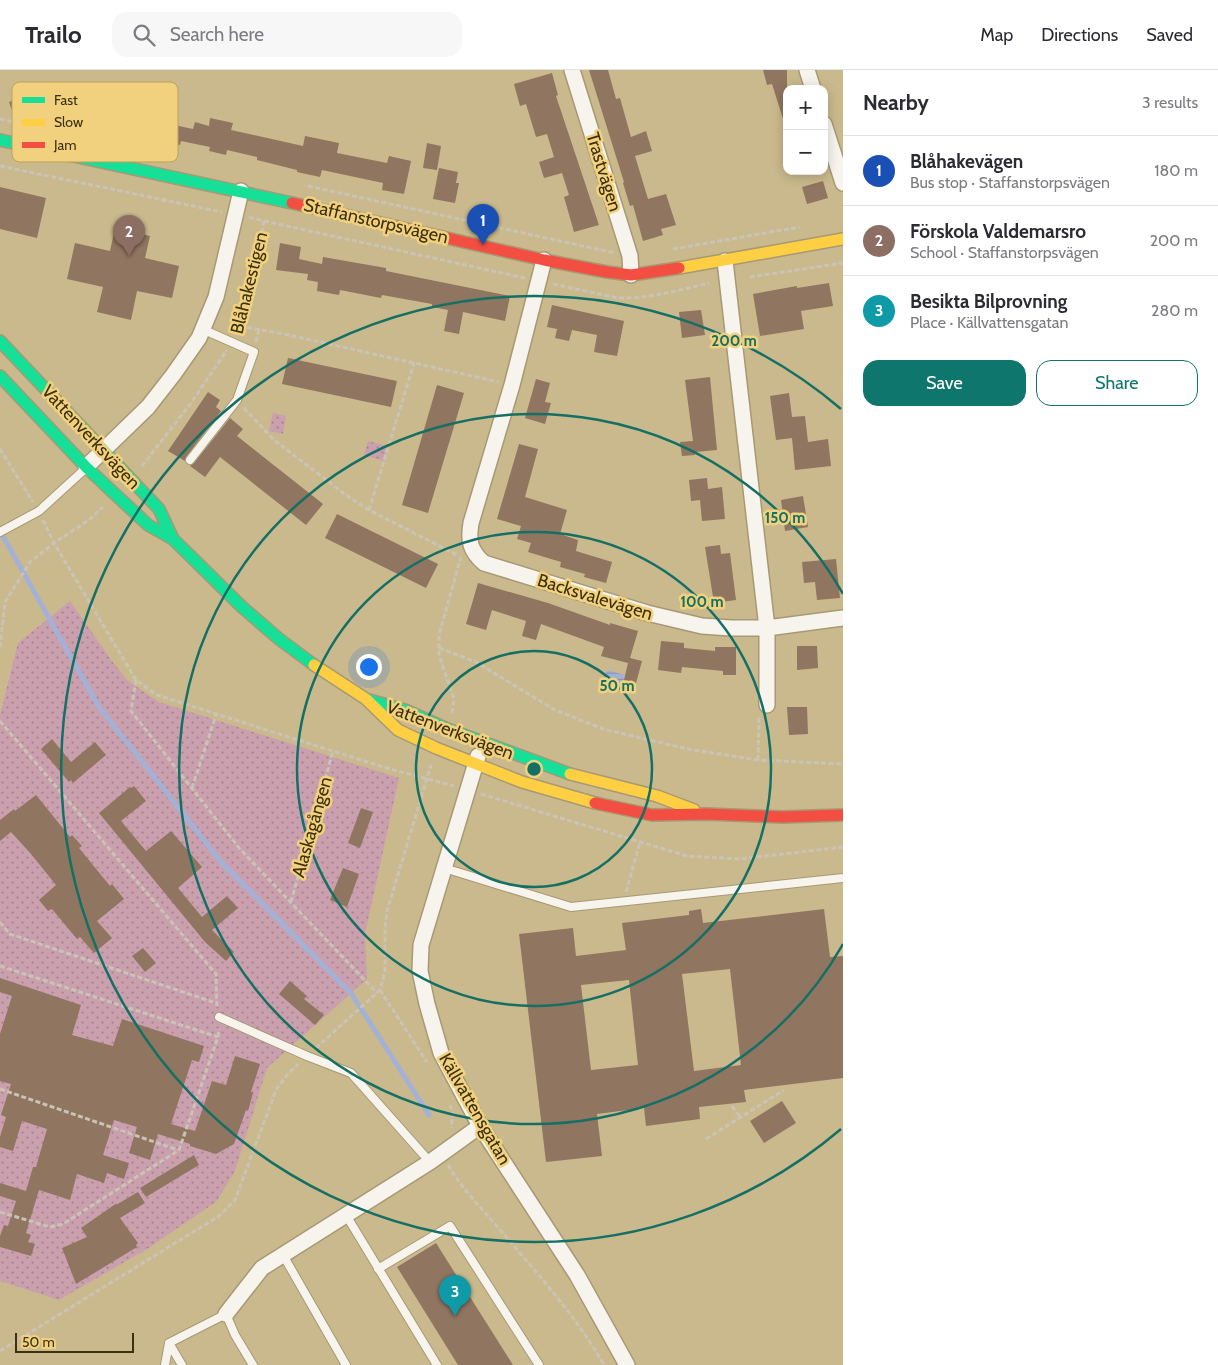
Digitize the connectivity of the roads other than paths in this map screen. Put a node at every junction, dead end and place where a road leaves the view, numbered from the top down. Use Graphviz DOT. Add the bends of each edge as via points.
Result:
graph roads {
  1 [pos="572,70"];
  2 [pos="807,70"];
  3 [pos="812,85"];
  4 [pos="826,130"];
  5 [pos="104,162"];
  6 [pos="843,183"];
  7 [pos="241,191"];
  8 [pos="843,239"];
  9 [pos="544,260"];
  10 [pos="725,261"];
  11 [pos="630,274"];
  12 [pos="202,329"];
  13 [pos="0,341"];
  14 [pos="0,376"];
  15 [pos="103,449"];
  16 [pos="190,460"];
  17 [pos="86,467"];
  18 [pos="0,532"];
  19 [pos="173,539"];
  20 [pos="843,618"];
  21 [pos="767,628"];
  22 [pos="366,699"];
  23 [pos="767,705"];
  24 [pos="484,743"];
  25 [pos="475,764"];
  26 [pos="706,814"];
  27 [pos="843,815"];
  28 [pos="444,868"];
  29 [pos="843,878"];
  30 [pos="220,1017"];
  31 [pos="480,1126"];
  32 [pos="436,1158"];
  33 [pos="346,1215"];
  34 [pos="283,1254"];
  35 [pos="378,1269"];
  36 [pos="226,1314"];
  37 [pos="169,1342"];
  38 [pos="166,1365"];
  39 [pos="182,1365"];
  40 [pos="253,1365"];
  41 [pos="346,1365"];
  42 [pos="437,1365"];
  43 [pos="539,1365"];
  44 [pos="627,1365"];
  1 -- 11 [label="street, Trastvägen" via="630,256"];
  2 -- 3 [label="street"];
  4 -- 6 [label="street"];
  5 -- 7 [label="street, Staffanstorpsvägen"];
  7 -- 9 [label="street, Staffanstorpsvägen"];
  7 -- 12 [label="street" via="216,297"];
  8 -- 10 [label="street, Staffanstorpsvägen"];
  9 -- 11 [label="street, Staffanstorpsvägen"];
  9 -- 21 [label="street, Backsvalevägen" via="512,385 471,523 467,554 484,563 647,613 702,626"];
  10 -- 11 [label="street, Staffanstorpsvägen"];
  10 -- 21 [label="street"];
  12 -- 15 [label="street" via="199,338 148,407"];
  12 -- 16 [label="lane" via="254,352 237,400"];
  13 -- 15 [label="street, Vattenverksvägen"];
  14 -- 17 [label="street, Vattenverksvägen"];
  15 -- 17 [label="street"];
  15 -- 19 [label="street, Vattenverksvägen" via="159,509"];
  17 -- 18 [label="lane" via="39,512"];
  17 -- 19 [label="street, Vattenverksvägen" via="148,525"];
  19 -- 22 [label="street, Vattenverksvägen" via="279,639"];
  20 -- 21 [label="street, Backsvalevägen"];
  21 -- 23 [label="street"];
  22 -- 24 [label="street, Vattenverksvägen" via="405,710"];
  22 -- 25 [label="street, Vattenverksvägen" via="398,730"];
  24 -- 25 [label="street, Källvattensgatan"];
  24 -- 26 [label="street, Vattenverksvägen" via="569,774 657,796"];
  25 -- 26 [label="street, Vattenverksvägen" via="522,782 610,807 652,815"];
  25 -- 28 [label="street, Källvattensgatan"];
  26 -- 27 [label="street, Vattenverksvägen"];
  28 -- 29 [label="lane" via="571,907"];
  28 -- 31 [label="street, Källvattensgatan" via="421,945 420,971 441,1053"];
  30 -- 32 [label="lane" via="351,1073"];
  31 -- 32 [label="street"];
  31 -- 44 [label="street, Källvattensgatan" via="577,1275"];
  32 -- 33 [label="street"];
  33 -- 34 [label="street"];
  33 -- 35 [label="lane"];
  34 -- 36 [label="street" via="262,1268"];
  34 -- 41 [label="lane"];
  35 -- 42 [label="lane"];
  35 -- 43 [label="lane" via="450,1226"];
  36 -- 37 [label="lane"];
  36 -- 40 [label="lane"];
  37 -- 38 [label="lane"];
  37 -- 39 [label="lane"];
}
